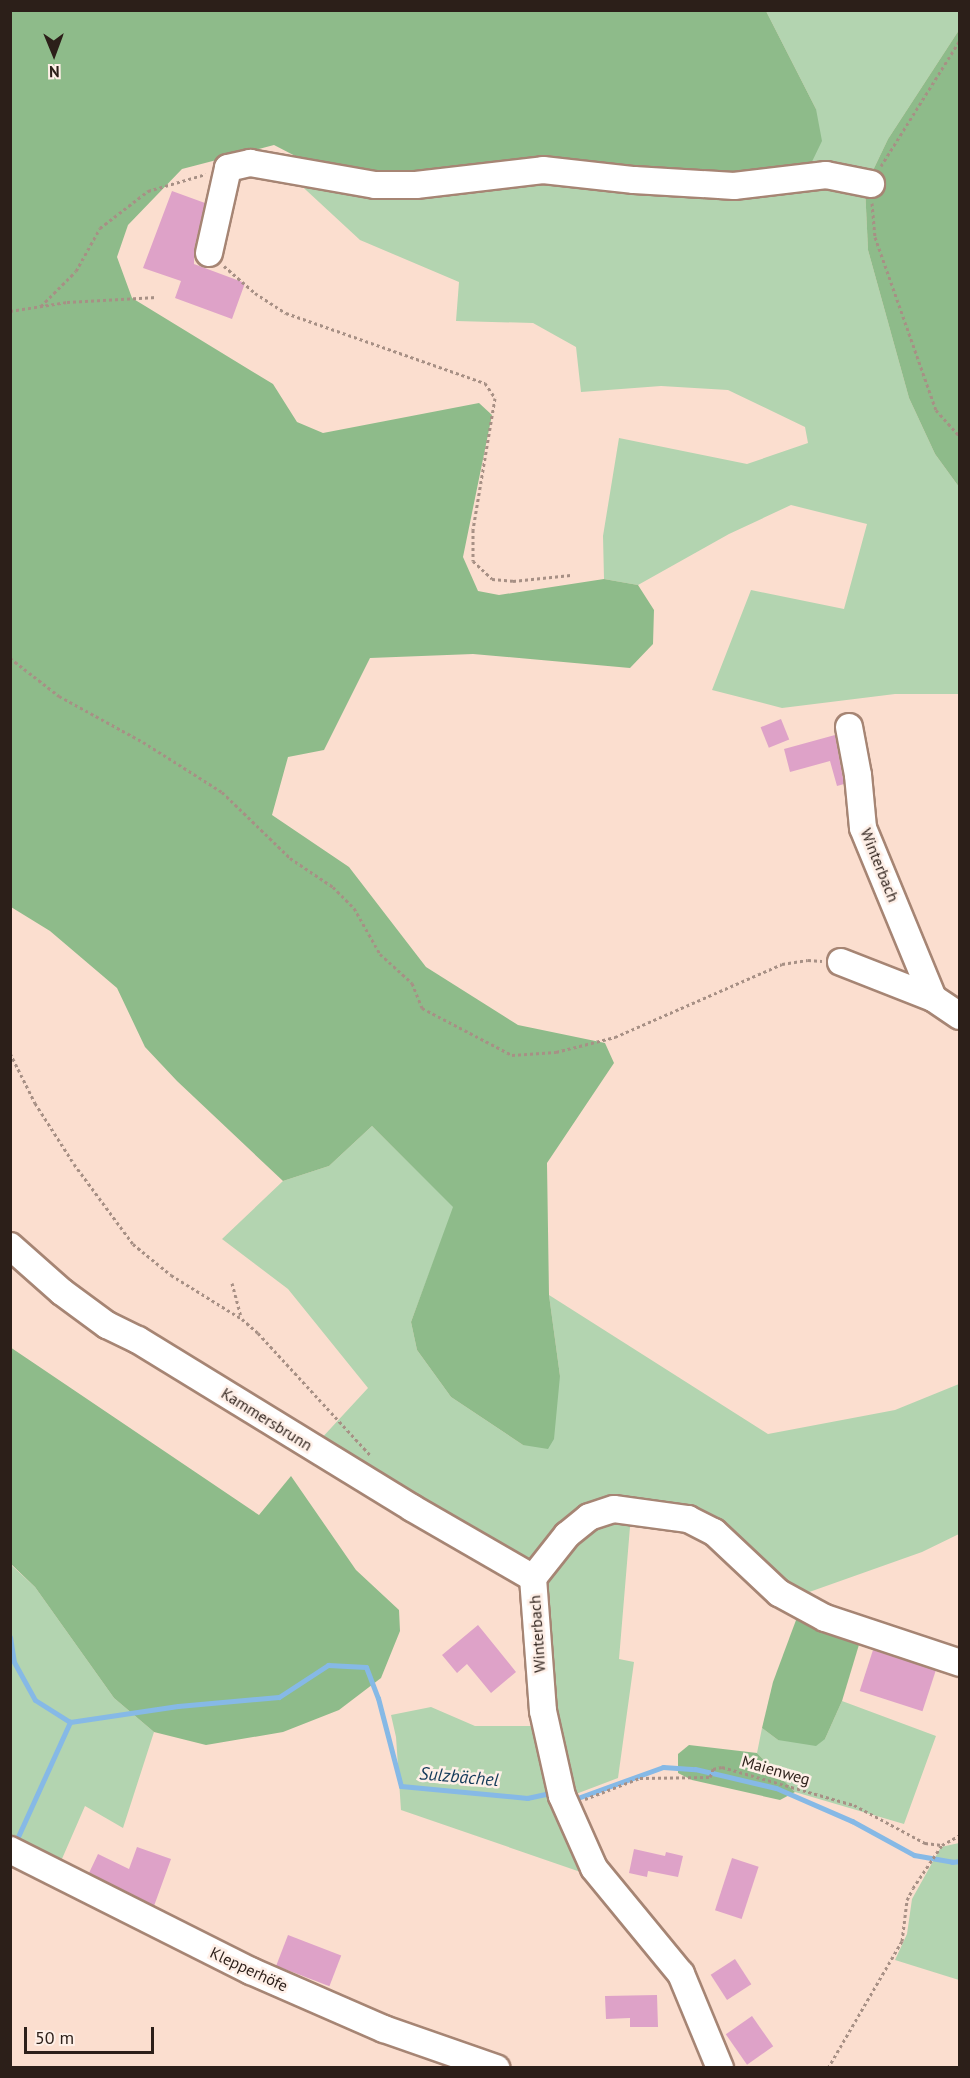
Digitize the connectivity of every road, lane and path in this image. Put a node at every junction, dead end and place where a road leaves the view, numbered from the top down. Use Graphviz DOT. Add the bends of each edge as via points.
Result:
graph roads {
  1 [pos="960,40"];
  2 [pos="228,168"];
  3 [pos="871,184"];
  4 [pos="209,253"];
  5 [pos="157,297"];
  6 [pos="41,306"];
  7 [pos="10,311"];
  8 [pos="960,437"];
  9 [pos="571,575"];
  10 [pos="10,658"];
  11 [pos="849,727"];
  12 [pos="841,962"];
  13 [pos="933,998"];
  14 [pos="960,1016"];
  15 [pos="10,1053"];
  16 [pos="10,1246"];
  17 [pos="232,1283"];
  18 [pos="242,1319"];
  19 [pos="372,1458"];
  20 [pos="533,1578"];
  21 [pos="960,1663"];
  22 [pos="565,1802"];
  23 [pos="960,1835"];
  24 [pos="942,1845"];
  25 [pos="10,1850"];
  26 [pos="496,2067"];
  27 [pos="720,2067"];
  28 [pos="828,2067"];
  1 -- 3 [label="path"];
  2 -- 3 [label="street" via="250,163 375,185 416,185 543,170 734,186 826,175"];
  2 -- 4 [label="street"];
  2 -- 6 [label="path" via="148,191 100,228 76,271"];
  3 -- 8 [label="path" via="875,237 936,410"];
  4 -- 9 [label="path" via="255,293 286,313 485,383 495,398 472,530 473,561 492,579 513,582"];
  5 -- 6 [label="path"];
  6 -- 7 [label="path"];
  10 -- 12 [label="path" via="59,696 222,792 290,858 333,887 354,908 380,954 412,983 422,1008 512,1055 556,1052 615,1037 782,964 808,960"];
  11 -- 13 [label="street, Winterbach" via="863,828"];
  12 -- 13 [label="street"];
  13 -- 14 [label="street"];
  15 -- 18 [label="path" via="46,1121 133,1244 171,1275"];
  16 -- 20 [label="street, Kammersbrunn" via="107,1325"];
  17 -- 18 [label="path"];
  18 -- 19 [label="path"];
  20 -- 21 [label="street, Winterbach" via="567,1535 589,1517 615,1509 688,1519 714,1532 779,1593 825,1618"];
  20 -- 22 [label="street, Winterbach" via="543,1711"];
  22 -- 24 [label="path, Maienweg" via="640,1779 710,1777 713,1769 722,1767 854,1804 926,1843"];
  22 -- 27 [label="street, Winterbach" via="594,1868 681,1974"];
  23 -- 24 [label="path"];
  24 -- 28 [label="path" via="907,1900 902,1941"];
  25 -- 26 [label="street, Klepperhöfe" via="250,1971 384,2029"];
}
